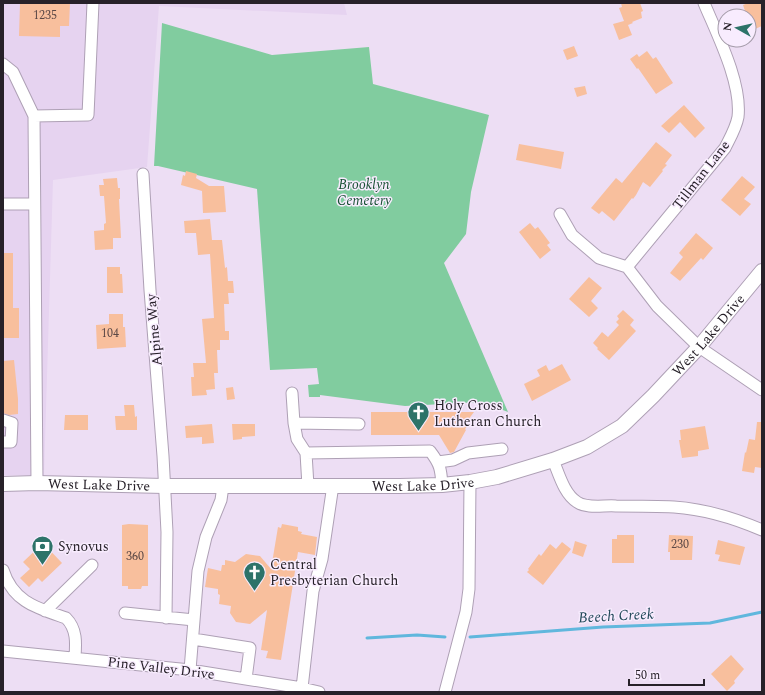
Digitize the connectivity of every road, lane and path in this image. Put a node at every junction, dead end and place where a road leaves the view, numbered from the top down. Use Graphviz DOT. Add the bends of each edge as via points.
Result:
graph roads {
  1 [pos="94,3"];
  2 [pos="704,3"];
  3 [pos="3,64"];
  4 [pos="34,116"];
  5 [pos="143,174"];
  6 [pos="3,204"];
  7 [pos="34,204"];
  8 [pos="560,214"];
  9 [pos="627,267"];
  10 [pos="762,271"];
  11 [pos="699,347"];
  12 [pos="762,390"];
  13 [pos="292,393"];
  14 [pos="3,420"];
  15 [pos="294,423"];
  16 [pos="359,424"];
  17 [pos="3,442"];
  18 [pos="502,449"];
  19 [pos="306,453"];
  20 [pos="553,460"];
  21 [pos="438,462"];
  22 [pos="470,482"];
  23 [pos="37,483"];
  24 [pos="3,484"];
  25 [pos="442,485"];
  26 [pos="164,486"];
  27 [pos="222,486"];
  28 [pos="308,486"];
  29 [pos="333,486"];
  30 [pos="762,530"];
  31 [pos="92,565"];
  32 [pos="3,570"];
  33 [pos="45,610"];
  34 [pos="125,613"];
  35 [pos="166,618"];
  36 [pos="194,620"];
  37 [pos="193,639"];
  38 [pos="3,651"];
  39 [pos="75,657"];
  40 [pos="190,670"];
  41 [pos="246,679"];
  42 [pos="302,688"];
  43 [pos="319,692"];
  44 [pos="445,692"];
  1 -- 4 [label="street" via="88,115"];
  2 -- 9 [label="street, Tillman Lane" via="729,65 737,94 738,117 725,148"];
  3 -- 4 [label="street" via="13,72"];
  4 -- 7 [label="street"];
  5 -- 26 [label="street, Alpine Way"];
  6 -- 7 [label="street"];
  7 -- 23 [label="street"];
  8 -- 9 [label="street" via="572,235 598,258"];
  9 -- 11 [label="street" via="657,306"];
  10 -- 11 [label="main road, West Lake Drive"];
  11 -- 12 [label="street"];
  11 -- 20 [label="main road, West Lake Drive" via="622,426 587,447"];
  13 -- 15 [label="street"];
  14 -- 17 [label="street" via="12,423 11,442"];
  15 -- 16 [label="street"];
  15 -- 19 [label="street" via="297,440"];
  18 -- 21 [label="street" via="468,453 454,460"];
  19 -- 21 [label="street" via="430,451"];
  19 -- 28 [label="street"];
  20 -- 22 [label="main road, West Lake Drive" via="497,477"];
  20 -- 30 [label="street" via="570,497 578,504 675,507 743,522"];
  21 -- 25 [label="street"];
  22 -- 25 [label="main road, West Lake Drive"];
  22 -- 44 [label="street" via="469,589 466,612"];
  23 -- 24 [label="main road, West Lake Drive"];
  23 -- 26 [label="main road, West Lake Drive"];
  25 -- 29 [label="main road, West Lake Drive"];
  26 -- 27 [label="main road, West Lake Drive"];
  26 -- 35 [label="street, Alpine Way" via="167,532"];
  27 -- 28 [label="main road, West Lake Drive"];
  27 -- 36 [label="street" via="198,572"];
  28 -- 29 [label="main road, West Lake Drive"];
  29 -- 42 [label="street" via="322,559 313,591"];
  31 -- 33 [label="street"];
  32 -- 33 [label="street" via="8,584 22,599"];
  33 -- 39 [label="street" via="70,622 75,634"];
  34 -- 35 [label="street"];
  35 -- 36 [label="street"];
  36 -- 37 [label="street"];
  37 -- 40 [label="street"];
  37 -- 41 [label="street" via="250,648"];
  38 -- 39 [label="street, Pine Valley Drive"];
  39 -- 40 [label="street, Pine Valley Drive"];
  40 -- 41 [label="street, Pine Valley Drive"];
  41 -- 42 [label="street, Pine Valley Drive"];
  42 -- 43 [label="street, Pine Valley Drive"];
}
